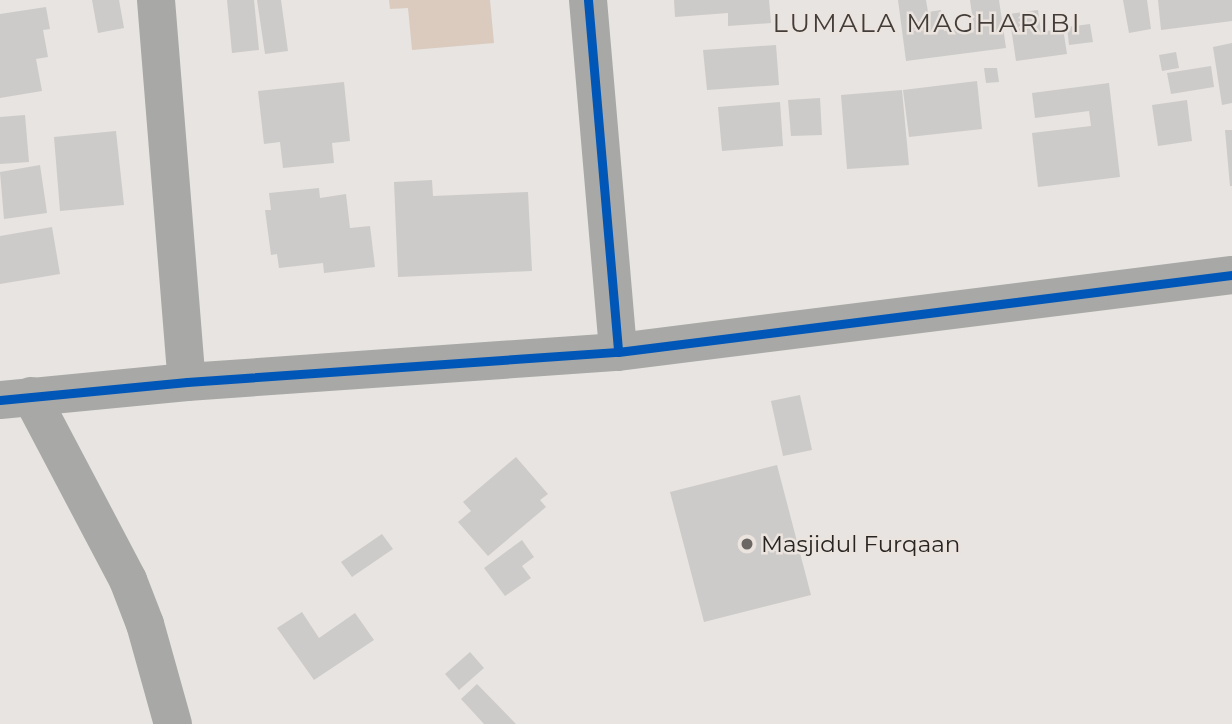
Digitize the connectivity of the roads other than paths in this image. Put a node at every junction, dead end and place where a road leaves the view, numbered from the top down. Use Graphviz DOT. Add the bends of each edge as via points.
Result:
graph roads {
  1 [pos="156,0"];
  2 [pos="588,0"];
  3 [pos="1232,275"];
  4 [pos="618,352"];
  5 [pos="187,382"];
  6 [pos="15,398"];
  7 [pos="173,724"];
  1 -- 5 [label="street"];
  2 -- 4 [label="street"];
  3 -- 4 [label="street"];
  4 -- 5 [label="street"];
  5 -- 6 [label="street"];
  6 -- 7 [label="street" via="128,580"];
}
